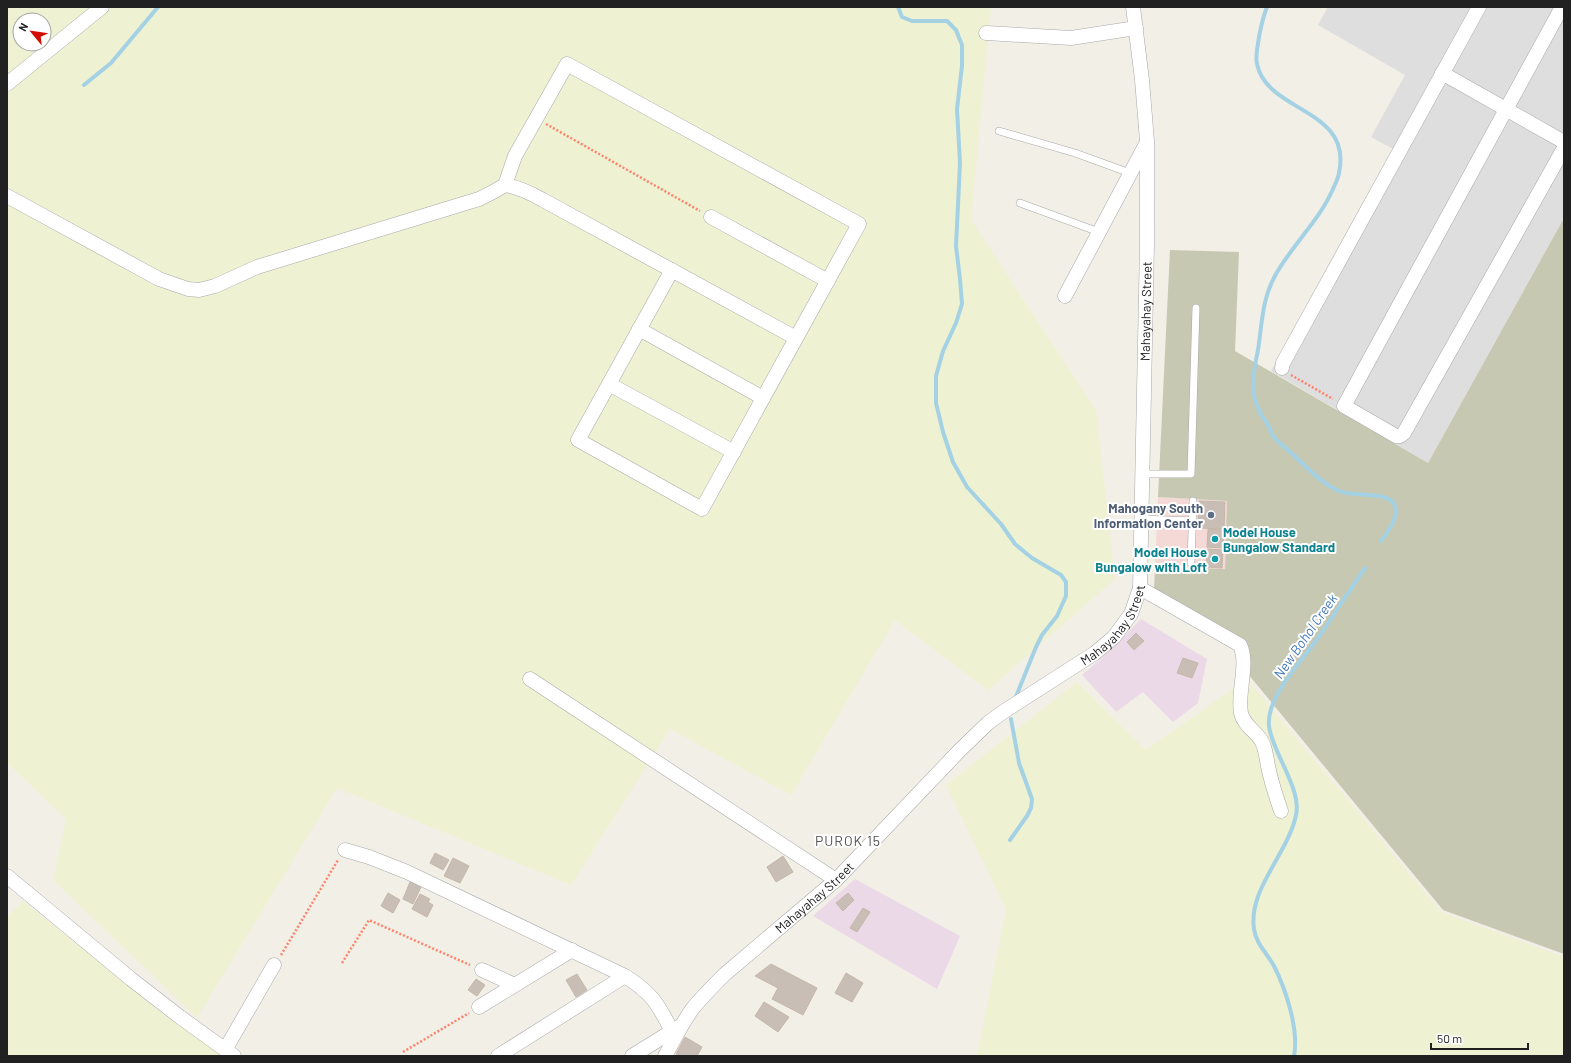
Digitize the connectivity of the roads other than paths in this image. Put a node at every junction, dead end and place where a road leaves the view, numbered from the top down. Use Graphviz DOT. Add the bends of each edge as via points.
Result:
graph roads {
  1 [pos="102,7"];
  2 [pos="1134,7"];
  3 [pos="1479,7"];
  4 [pos="1562,7"];
  5 [pos="1136,28"];
  6 [pos="986,33"];
  7 [pos="1442,73"];
  8 [pos="7,84"];
  9 [pos="1506,109"];
  10 [pos="999,130"];
  11 [pos="1147,141"];
  12 [pos="1564,142"];
  13 [pos="1564,148"];
  14 [pos="1130,173"];
  15 [pos="505,185"];
  16 [pos="7,196"];
  17 [pos="1020,203"];
  18 [pos="711,217"];
  19 [pos="1099,232"];
  20 [pos="672,270"];
  21 [pos="828,281"];
  22 [pos="1066,296"];
  23 [pos="1196,308"];
  24 [pos="639,329"];
  25 [pos="796,338"];
  26 [pos="1282,368"];
  27 [pos="609,384"];
  28 [pos="764,398"];
  29 [pos="734,452"];
  30 [pos="1143,474"];
  31 [pos="1194,501"];
  32 [pos="1142,519"];
  33 [pos="1192,521"];
  34 [pos="1191,562"];
  35 [pos="1140,588"];
  36 [pos="530,679"];
  37 [pos="1282,811"];
  38 [pos="345,850"];
  39 [pos="7,876"];
  40 [pos="836,880"];
  41 [pos="572,950"];
  42 [pos="274,965"];
  43 [pos="482,970"];
  44 [pos="625,976"];
  45 [pos="515,985"];
  46 [pos="478,1007"];
  47 [pos="677,1028"];
  48 [pos="230,1053"];
  49 [pos="498,1056"];
  50 [pos="632,1056"];
  51 [pos="665,1056"];
  1 -- 8 [label="street"];
  2 -- 5 [label="street, Mahayahay Street"];
  3 -- 7 [label="street"];
  4 -- 9 [label="street"];
  5 -- 6 [label="street" via="1072,38"];
  5 -- 11 [label="street, Mahayahay Street"];
  7 -- 9 [label="street"];
  7 -- 26 [label="street"];
  9 -- 12 [label="street"];
  9 -- 13 [label="street" via="1344,406 1396,436 1404,433"];
  10 -- 14 [label="lane"];
  11 -- 14 [label="street"];
  11 -- 30 [label="street, Mahayahay Street"];
  14 -- 19 [label="street"];
  15 -- 16 [label="street" via="479,199 257,267 215,286 199,290 188,290 159,279"];
  15 -- 20 [label="street" via="530,193"];
  15 -- 21 [label="street" via="515,156 567,64 859,224"];
  17 -- 19 [label="lane"];
  18 -- 21 [label="street"];
  19 -- 22 [label="street"];
  20 -- 24 [label="street"];
  20 -- 25 [label="street"];
  21 -- 25 [label="street"];
  23 -- 30 [label="lane" via="1191,474"];
  24 -- 27 [label="street"];
  24 -- 28 [label="street"];
  25 -- 28 [label="street"];
  27 -- 29 [label="street"];
  27 -- 29 [label="street" via="578,440 702,509"];
  28 -- 29 [label="street"];
  30 -- 32 [label="street, Mahayahay Street"];
  31 -- 33 [label="lane"];
  32 -- 33 [label="lane"];
  32 -- 35 [label="street, Mahayahay Street"];
  33 -- 34 [label="lane"];
  35 -- 37 [label="street" via="1240,645 1244,657 1241,715 1266,750 1273,788"];
  35 -- 40 [label="street, Mahayahay Street" via="1130,614 1114,637 1095,653 983,727"];
  36 -- 40 [label="street"];
  38 -- 41 [label="street" via="387,863"];
  39 -- 48 [label="street" via="131,979"];
  40 -- 47 [label="street, Mahayahay Street" via="725,974"];
  41 -- 44 [label="street"];
  41 -- 45 [label="street"];
  42 -- 48 [label="street"];
  43 -- 45 [label="street"];
  44 -- 47 [label="street" via="652,996"];
  44 -- 49 [label="street"];
  45 -- 46 [label="street"];
  47 -- 50 [label="street"];
  47 -- 51 [label="street, Mahayahay Street"];
}
